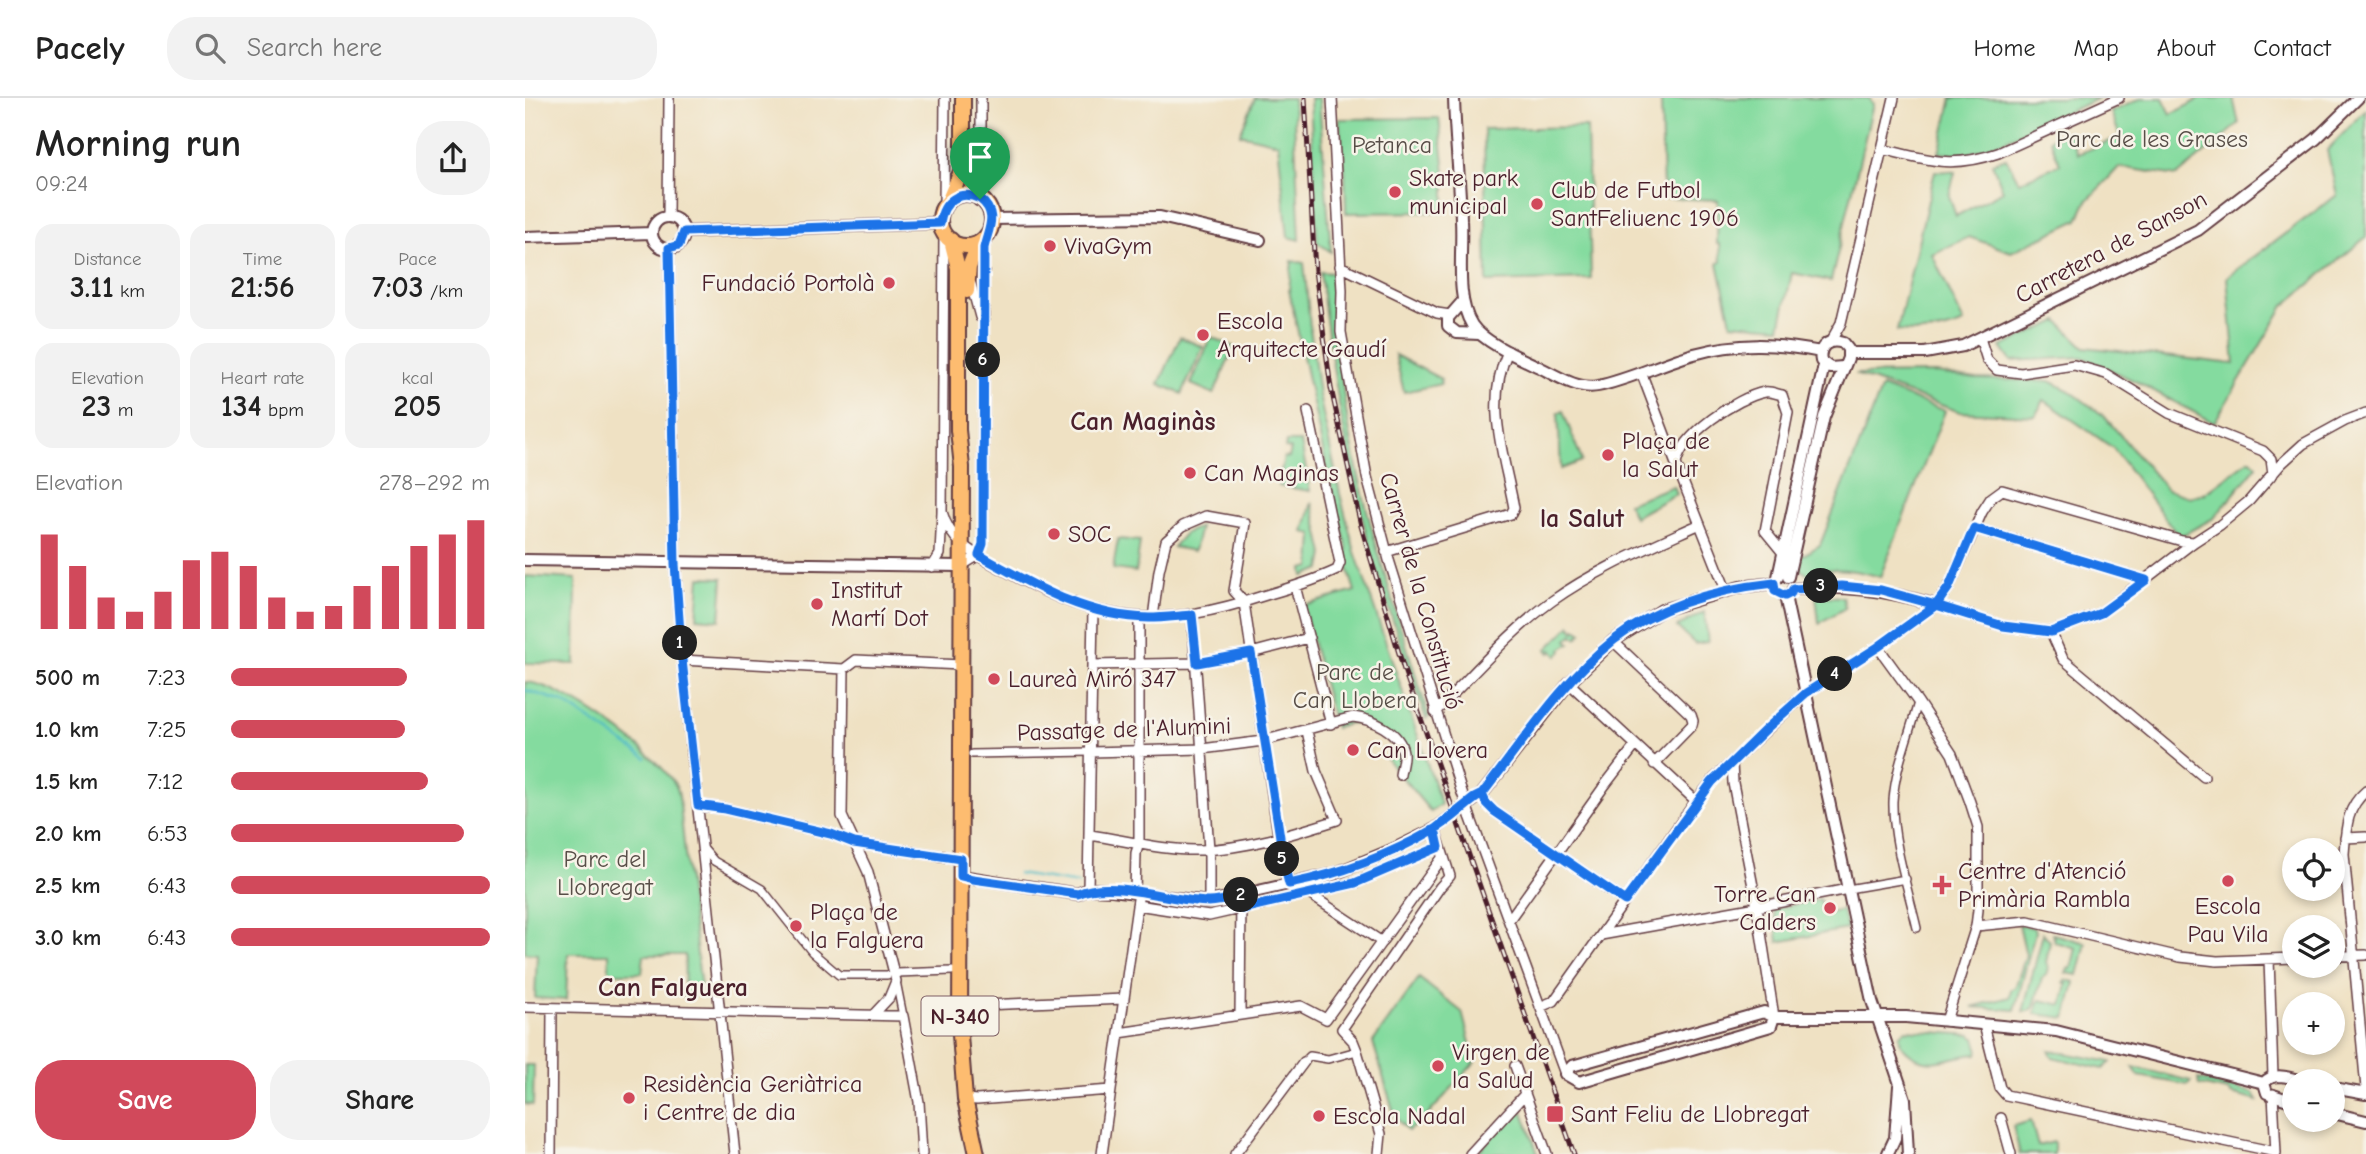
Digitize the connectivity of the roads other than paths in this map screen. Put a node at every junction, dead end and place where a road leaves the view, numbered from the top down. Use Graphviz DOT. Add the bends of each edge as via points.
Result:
graph roads {
  1 [pos="669,98"];
  2 [pos="945,98"];
  3 [pos="963,98"];
  4 [pos="981,98"];
  5 [pos="1332,98"];
  6 [pos="1454,98"];
  7 [pos="1894,98"];
  8 [pos="2119,98"];
  9 [pos="2358,98"];
  10 [pos="1882,149"];
  11 [pos="963,167"];
  12 [pos="983,201"];
  13 [pos="946,204"];
  14 [pos="668,217"];
  15 [pos="992,219"];
  16 [pos="684,232"];
  17 [pos="652,233"];
  18 [pos="945,233"];
  19 [pos="525,237"];
  20 [pos="983,239"];
  21 [pos="1260,240"];
  22 [pos="669,248"];
  23 [pos="1340,266"];
  24 [pos="968,273"];
  25 [pos="1462,302"];
  26 [pos="1452,314"];
  27 [pos="1469,319"];
  28 [pos="1463,332"];
  29 [pos="1479,334"];
  30 [pos="1980,338"];
  31 [pos="1837,342"];
  32 [pos="983,350"];
  33 [pos="1508,351"];
  34 [pos="1821,352"];
  35 [pos="1849,353"];
  36 [pos="1824,365"];
  37 [pos="1843,367"];
  38 [pos="1640,372"];
  39 [pos="1308,411"];
  40 [pos="2366,413"];
  41 [pos="1676,464"];
  42 [pos="962,467"];
  43 [pos="2273,474"];
  44 [pos="942,512"];
  45 [pos="1700,524"];
  46 [pos="1974,528"];
  47 [pos="2194,542"];
  48 [pos="961,544"];
  49 [pos="1386,552"];
  50 [pos="1783,553"];
  51 [pos="979,555"];
  52 [pos="525,560"];
  53 [pos="675,564"];
  54 [pos="932,566"];
  55 [pos="961,566"];
  56 [pos="1780,579"];
  57 [pos="2146,580"];
  58 [pos="1295,586"];
  59 [pos="1726,590"];
  60 [pos="1789,592"];
  61 [pos="1244,602"];
  62 [pos="1932,608"];
  63 [pos="1093,610"];
  64 [pos="1192,615"];
  65 [pos="1139,618"];
  66 [pos="1153,618"];
  67 [pos="2051,632"];
  68 [pos="1309,638"];
  69 [pos="1613,640"];
  70 [pos="1878,647"];
  71 [pos="1251,653"];
  72 [pos="682,660"];
  73 [pos="1197,663"];
  74 [pos="961,665"];
  75 [pos="1092,665"];
  76 [pos="1139,665"];
  77 [pos="844,669"];
  78 [pos="1569,683"];
  79 [pos="1806,693"];
  80 [pos="1918,702"];
  81 [pos="1435,712"];
  82 [pos="1331,724"];
  83 [pos="1307,731"];
  84 [pos="1263,741"];
  85 [pos="1635,746"];
  86 [pos="1202,749"];
  87 [pos="1091,752"];
  88 [pos="1137,752"];
  89 [pos="972,754"];
  90 [pos="1732,762"];
  91 [pos="1654,764"];
  92 [pos="1400,775"];
  93 [pos="2204,777"];
  94 [pos="1714,779"];
  95 [pos="1733,780"];
  96 [pos="2366,791"];
  97 [pos="1482,794"];
  98 [pos="1696,801"];
  99 [pos="698,805"];
  100 [pos="1435,829"];
  101 [pos="1090,835"];
  102 [pos="1280,837"];
  103 [pos="2366,837"];
  104 [pos="2345,838"];
  105 [pos="854,843"];
  106 [pos="1139,843"];
  107 [pos="701,846"];
  108 [pos="1439,847"];
  109 [pos="1209,849"];
  110 [pos="1557,854"];
  111 [pos="1442,858"];
  112 [pos="961,859"];
  113 [pos="2345,864"];
  114 [pos="961,876"];
  115 [pos="1906,879"];
  116 [pos="1289,884"];
  117 [pos="1088,889"];
  118 [pos="1848,889"];
  119 [pos="1137,892"];
  120 [pos="1308,894"];
  121 [pos="1241,895"];
  122 [pos="1625,901"];
  123 [pos="1209,902"];
  124 [pos="1137,905"];
  125 [pos="1757,907"];
  126 [pos="1242,909"];
  127 [pos="1509,920"];
  128 [pos="1976,926"];
  129 [pos="1917,928"];
  130 [pos="1601,935"];
  131 [pos="1382,942"];
  132 [pos="2366,954"];
  133 [pos="2345,956"];
  134 [pos="2354,956"];
  135 [pos="2282,958"];
  136 [pos="2269,959"];
  137 [pos="952,971"];
  138 [pos="893,976"];
  139 [pos="1124,999"];
  140 [pos="960,1006"];
  141 [pos="525,1007"];
  142 [pos="1539,1007"];
  143 [pos="552,1008"];
  144 [pos="719,1012"];
  145 [pos="873,1015"];
  146 [pos="1240,1015"];
  147 [pos="903,1016"];
  148 [pos="1878,1016"];
  149 [pos="1775,1017"];
  150 [pos="1946,1021"];
  151 [pos="1984,1025"];
  152 [pos="1119,1033"];
  153 [pos="1357,1051"];
  154 [pos="2365,1061"];
  155 [pos="1304,1062"];
  156 [pos="1515,1066"];
  157 [pos="1565,1074"];
  158 [pos="2282,1077"];
  159 [pos="2271,1079"];
  160 [pos="1899,1087"];
  161 [pos="2366,1088"];
  162 [pos="1111,1090"];
  163 [pos="2345,1090"];
  164 [pos="1525,1094"];
  165 [pos="2273,1094"];
  166 [pos="2366,1094"];
  167 [pos="2282,1098"];
  168 [pos="965,1099"];
  169 [pos="2282,1107"];
  170 [pos="2345,1116"];
  171 [pos="2001,1118"];
  172 [pos="2274,1120"];
  173 [pos="2366,1121"];
  174 [pos="2276,1153"];
  175 [pos="551,1154"];
  176 [pos="735,1154"];
  177 [pos="922,1154"];
  178 [pos="978,1154"];
  179 [pos="1102,1154"];
  180 [pos="1235,1154"];
  181 [pos="1380,1154"];
  182 [pos="1470,1154"];
  183 [pos="1547,1154"];
  184 [pos="1890,1154"];
  185 [pos="1908,1154"];
  186 [pos="2011,1154"];
  1 -- 14 [label="street"];
  2 -- 13 [label="street"];
  3 -- 11 [label="main road, N-340"];
  4 -- 12 [label="street"];
  5 -- 23 [label="street, Carrer de la Constitució"];
  6 -- 25 [label="street"];
  7 -- 10 [label="street"];
  8 -- 10 [label="street" via="1977,160 1946,162"];
  9 -- 30 [label="street, Carretera de Sanson" via="2316,139 2198,230"];
  10 -- 31 [label="street"];
  11 -- 12 [label="main road, N-340"];
  11 -- 13 [label="main road, N-340"];
  12 -- 13 [label="main road" via="961,195"];
  12 -- 15 [label="main road, N-340"];
  13 -- 18 [label="main road, N-340"];
  14 -- 16 [label="street" via="677,220"];
  14 -- 17 [label="street" via="656,222"];
  15 -- 20 [label="main road, N-340"];
  15 -- 21 [label="street" via="1160,217"];
  16 -- 18 [label="street"];
  16 -- 22 [label="street" via="679,245"];
  17 -- 19 [label="street"];
  17 -- 22 [label="street" via="658,245"];
  18 -- 20 [label="main road" via="962,245"];
  18 -- 42 [label="main road, N-340" via="958,268"];
  18 -- 44 [label="street"];
  20 -- 24 [label="main road, N-340"];
  20 -- 32 [label="street"];
  22 -- 53 [label="street"];
  23 -- 26 [label="street" via="1437,313"];
  23 -- 49 [label="street, Carrer de la Constitució" via="1341,332 1367,477"];
  24 -- 32 [label="street" via="979,309"];
  24 -- 42 [label="main road, N-340"];
  25 -- 26 [label="street"];
  25 -- 27 [label="street"];
  26 -- 27 [label="street" via="1462,312"];
  26 -- 28 [label="street" via="1450,328"];
  27 -- 28 [label="street"];
  27 -- 29 [label="street"];
  28 -- 29 [label="street"];
  29 -- 33 [label="street"];
  30 -- 35 [label="street, Carretera de Sanson" via="1924,353"];
  30 -- 43 [label="street" via="1987,360 1997,370 2021,373 2074,365 2106,374 2169,413 2263,451 2271,459"];
  31 -- 34 [label="street" via="1826,343"];
  31 -- 35 [label="street"];
  32 -- 51 [label="street" via="983,544"];
  33 -- 38 [label="street" via="1589,387"];
  33 -- 49 [label="street" via="1495,399 1514,508 1511,514"];
  34 -- 36 [label="street"];
  34 -- 38 [label="street" via="1763,344 1730,346"];
  35 -- 37 [label="street"];
  36 -- 37 [label="street"];
  36 -- 50 [label="street"];
  37 -- 56 [label="street" via="1824,417"];
  38 -- 41 [label="street"];
  39 -- 58 [label="street" via="1340,563 1337,570"];
  40 -- 43 [label="street" via="2303,444"];
  41 -- 45 [label="street"];
  41 -- 50 [label="street" via="1684,444 1705,423 1767,392 1782,395 1787,422 1765,531"];
  42 -- 48 [label="main road, N-340"];
  43 -- 47 [label="street" via="2249,501"];
  44 -- 48 [label="street" via="950,534"];
  44 -- 54 [label="street" via="940,555"];
  45 -- 59 [label="street"];
  45 -- 81 [label="street" via="1552,601"];
  46 -- 47 [label="street" via="1991,498 2002,490"];
  46 -- 57 [label="street"];
  46 -- 62 [label="street" via="1949,587"];
  47 -- 57 [label="street"];
  48 -- 51 [label="street"];
  48 -- 55 [label="main road, N-340"];
  49 -- 81 [label="street, Carrer de la Constitució"];
  50 -- 56 [label="street"];
  51 -- 55 [label="street"];
  51 -- 63 [label="street" via="1043,591"];
  52 -- 53 [label="street"];
  53 -- 54 [label="street"];
  53 -- 72 [label="street"];
  54 -- 55 [label="street"];
  55 -- 74 [label="main road, N-340"];
  56 -- 59 [label="street"];
  56 -- 60 [label="street" via="1793,582"];
  56 -- 60 [label="street" via="1775,591"];
  57 -- 67 [label="street" via="2101,613"];
  58 -- 61 [label="street"];
  58 -- 68 [label="street"];
  59 -- 69 [label="street" via="1662,610"];
  60 -- 62 [label="street" via="1842,586 1904,595"];
  60 -- 79 [label="street"];
  61 -- 64 [label="street"];
  61 -- 66 [label="street" via="1234,592 1245,523 1206,516 1183,526 1166,541"];
  61 -- 71 [label="street"];
  62 -- 67 [label="street" via="2003,626"];
  62 -- 70 [label="street"];
  63 -- 65 [label="street"];
  63 -- 75 [label="street"];
  64 -- 66 [label="street"];
  64 -- 73 [label="street"];
  65 -- 66 [label="street"];
  65 -- 76 [label="street"];
  67 -- 93 [label="street" via="2063,659"];
  68 -- 71 [label="street"];
  68 -- 82 [label="street"];
  69 -- 78 [label="street"];
  69 -- 91 [label="street" via="1695,720"];
  70 -- 79 [label="street"];
  70 -- 80 [label="street"];
  71 -- 73 [label="street"];
  71 -- 84 [label="street"];
  72 -- 77 [label="street"];
  72 -- 99 [label="street"];
  73 -- 76 [label="street"];
  73 -- 86 [label="street"];
  74 -- 77 [label="street" via="856,660"];
  74 -- 112 [label="main road, N-340"];
  75 -- 76 [label="street"];
  75 -- 87 [label="street"];
  76 -- 88 [label="street"];
  77 -- 105 [label="street" via="842,816"];
  78 -- 85 [label="street"];
  78 -- 97 [label="street"];
  79 -- 90 [label="street"];
  79 -- 118 [label="street"];
  80 -- 115 [label="street" via="1893,801"];
  80 -- 128 [label="street" via="1952,754 1978,827"];
  81 -- 127 [label="street, Carrer de la Constitució, bridge"];
  82 -- 83 [label="street, Passatge de l'Alumini"];
  82 -- 92 [label="street, Passatge de l'Alumini" via="1362,718 1395,736 1403,754"];
  83 -- 84 [label="street, Passatge de l'Alumini"];
  83 -- 102 [label="street" via="1316,771 1337,820"];
  84 -- 86 [label="street, Passatge de l'Alumini"];
  84 -- 102 [label="street"];
  85 -- 91 [label="street"];
  85 -- 110 [label="street"];
  86 -- 88 [label="street, Passatge de l'Alumini"];
  86 -- 109 [label="street"];
  87 -- 88 [label="street, Passatge de l'Alumini"];
  87 -- 89 [label="street, Passatge de l'Alumini"];
  87 -- 101 [label="street"];
  88 -- 106 [label="street"];
  90 -- 94 [label="street"];
  90 -- 95 [label="street"];
  91 -- 98 [label="street"];
  94 -- 95 [label="street"];
  94 -- 98 [label="street"];
  95 -- 125 [label="street"];
  96 -- 104 [label="street" via="2351,809"];
  97 -- 100 [label="street"];
  97 -- 110 [label="street" via="1494,811"];
  98 -- 122 [label="street"];
  99 -- 105 [label="street"];
  99 -- 107 [label="street"];
  100 -- 108 [label="street"];
  100 -- 116 [label="street" via="1334,874"];
  101 -- 106 [label="street"];
  101 -- 117 [label="street"];
  102 -- 109 [label="street"];
  102 -- 116 [label="street"];
  103 -- 104 [label="street"];
  105 -- 112 [label="street"];
  105 -- 138 [label="street" via="868,872"];
  106 -- 109 [label="street"];
  106 -- 119 [label="street"];
  107 -- 138 [label="street" via="714,861 762,890 813,952 839,975"];
  107 -- 144 [label="street"];
  108 -- 111 [label="street"];
  108 -- 120 [label="street" via="1355,883"];
  109 -- 123 [label="street"];
  110 -- 122 [label="street"];
  110 -- 127 [label="street"];
  111 -- 131 [label="street"];
  111 -- 153 [label="street" via="1450,876 1342,1029"];
  112 -- 114 [label="main road, N-340"];
  113 -- 134 [label="street"];
  114 -- 117 [label="street" via="1078,894"];
  114 -- 140 [label="main road, N-340"];
  115 -- 118 [label="street"];
  115 -- 129 [label="street"];
  116 -- 121 [label="street"];
  117 -- 119 [label="street"];
  118 -- 125 [label="street"];
  118 -- 148 [label="street"];
  119 -- 123 [label="street"];
  119 -- 124 [label="street"];
  120 -- 126 [label="street"];
  120 -- 131 [label="street"];
  121 -- 123 [label="street"];
  121 -- 126 [label="street"];
  122 -- 130 [label="street"];
  124 -- 126 [label="street" via="1209,916"];
  124 -- 139 [label="street"];
  125 -- 130 [label="street"];
  125 -- 149 [label="street"];
  126 -- 146 [label="street"];
  127 -- 142 [label="street, Carrer de la Constitució"];
  128 -- 136 [label="street" via="2028,921 2180,957"];
  128 -- 150 [label="street"];
  130 -- 142 [label="street" via="1553,1001"];
  131 -- 146 [label="street" via="1326,1019 1301,1006"];
  132 -- 134 [label="street"];
  133 -- 134 [label="street"];
  134 -- 154 [label="street"];
  135 -- 136 [label="street"];
  136 -- 159 [label="street"];
  137 -- 138 [label="street"];
  138 -- 145 [label="street" via="889,998"];
  138 -- 147 [label="street"];
  139 -- 140 [label="street"];
  139 -- 152 [label="street"];
  140 -- 168 [label="main road, N-340"];
  141 -- 143 [label="street"];
  142 -- 157 [label="street, Carrer de la Constitució"];
  143 -- 144 [label="street"];
  143 -- 175 [label="street"];
  144 -- 145 [label="street"];
  144 -- 176 [label="street"];
  145 -- 147 [label="street"];
  146 -- 152 [label="street"];
  147 -- 177 [label="street" via="919,1102"];
  148 -- 149 [label="street"];
  148 -- 150 [label="street"];
  148 -- 160 [label="street"];
  149 -- 157 [label="street" via="1764,1012 1572,1066"];
  149 -- 157 [label="street" via="1771,1026 1579,1082"];
  150 -- 151 [label="street"];
  151 -- 159 [label="street" via="2069,1033"];
  151 -- 174 [label="street" via="2000,1088 2006,1095"];
  152 -- 162 [label="street"];
  153 -- 155 [label="street" via="1328,1059 1310,1056"];
  153 -- 181 [label="street" via="1381,1134"];
  154 -- 161 [label="street"];
  155 -- 180 [label="street"];
  156 -- 164 [label="street"];
  158 -- 159 [label="street"];
  159 -- 165 [label="street" via="2266,1091"];
  160 -- 184 [label="street"];
  160 -- 185 [label="street" via="1907,1111"];
  162 -- 168 [label="street"];
  162 -- 179 [label="street"];
  163 -- 166 [label="street"];
  164 -- 182 [label="street"];
  164 -- 183 [label="street"];
  165 -- 167 [label="street"];
  165 -- 172 [label="street"];
  168 -- 178 [label="main road, N-340"];
  169 -- 172 [label="street"];
  170 -- 173 [label="street"];
  171 -- 186 [label="street"];
  172 -- 174 [label="street"];
}
